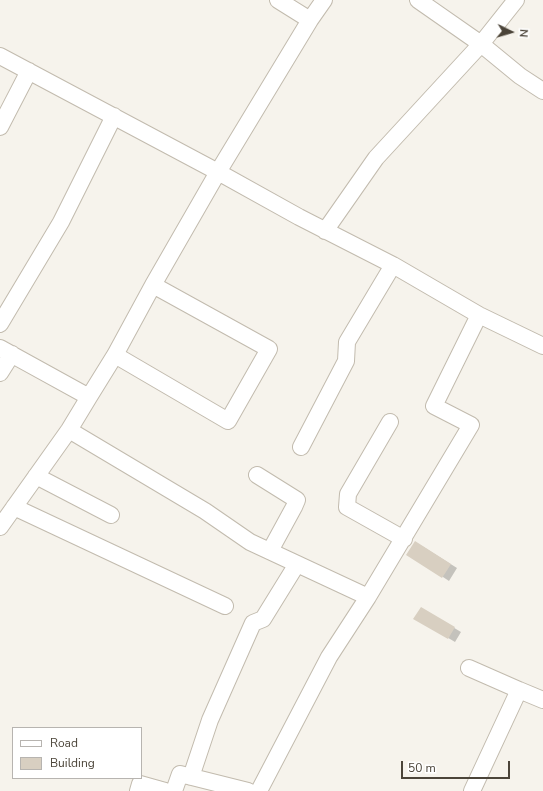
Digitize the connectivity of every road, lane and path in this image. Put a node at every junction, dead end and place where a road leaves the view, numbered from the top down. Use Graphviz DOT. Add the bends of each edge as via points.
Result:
graph roads {
  1 [pos="278,0"];
  2 [pos="324,0"];
  3 [pos="418,0"];
  4 [pos="516,0"];
  5 [pos="310,20"];
  6 [pos="481,44"];
  7 [pos="0,56"];
  8 [pos="30,71"];
  9 [pos="543,91"];
  10 [pos="114,116"];
  11 [pos="0,127"];
  12 [pos="218,172"];
  13 [pos="325,230"];
  14 [pos="393,265"];
  15 [pos="153,285"];
  16 [pos="478,315"];
  17 [pos="0,324"];
  18 [pos="543,346"];
  19 [pos="6,351"];
  20 [pos="115,355"];
  21 [pos="0,373"];
  22 [pos="89,397"];
  23 [pos="390,422"];
  24 [pos="68,430"];
  25 [pos="301,447"];
  26 [pos="257,475"];
  27 [pos="36,476"];
  28 [pos="14,507"];
  29 [pos="111,515"];
  30 [pos="0,526"];
  31 [pos="404,539"];
  32 [pos="270,551"];
  33 [pos="297,564"];
  34 [pos="368,597"];
  35 [pos="226,606"];
  36 [pos="469,668"];
  37 [pos="519,690"];
  38 [pos="543,700"];
  39 [pos="192,777"];
  40 [pos="257,790"];
  41 [pos="138,791"];
  42 [pos="166,791"];
  43 [pos="174,791"];
  44 [pos="472,791"];
  1 -- 5 [label="street"];
  2 -- 5 [label="street"];
  3 -- 6 [label="street"];
  4 -- 6 [label="street"];
  5 -- 12 [label="street"];
  6 -- 9 [label="street"];
  6 -- 13 [label="street" via="376,158"];
  7 -- 8 [label="street"];
  8 -- 10 [label="street"];
  8 -- 11 [label="street"];
  10 -- 12 [label="street"];
  10 -- 17 [label="street" via="61,222"];
  12 -- 13 [label="street"];
  12 -- 15 [label="street"];
  13 -- 14 [label="street"];
  14 -- 16 [label="street"];
  14 -- 25 [label="street" via="347,342 346,361"];
  15 -- 20 [label="street"];
  15 -- 20 [label="street" via="269,349 228,421"];
  16 -- 18 [label="street"];
  16 -- 31 [label="street" via="434,406 471,425"];
  19 -- 21 [label="street"];
  19 -- 22 [label="street"];
  20 -- 22 [label="street"];
  22 -- 24 [label="street"];
  23 -- 31 [label="street" via="348,494 347,507"];
  24 -- 27 [label="street"];
  24 -- 32 [label="street" via="206,511 250,542"];
  26 -- 32 [label="street" via="296,500"];
  27 -- 28 [label="street"];
  27 -- 29 [label="street"];
  28 -- 30 [label="street"];
  28 -- 35 [label="street"];
  31 -- 34 [label="street"];
  32 -- 33 [label="street"];
  33 -- 34 [label="street"];
  33 -- 39 [label="street" via="263,618 253,623 210,720"];
  34 -- 40 [label="street" via="328,657"];
  36 -- 37 [label="street"];
  37 -- 38 [label="street"];
  37 -- 44 [label="street"];
  39 -- 40 [label="street"];
  39 -- 43 [label="street" via="180,774"];
  41 -- 42 [label="street" via="140,784"];
}
